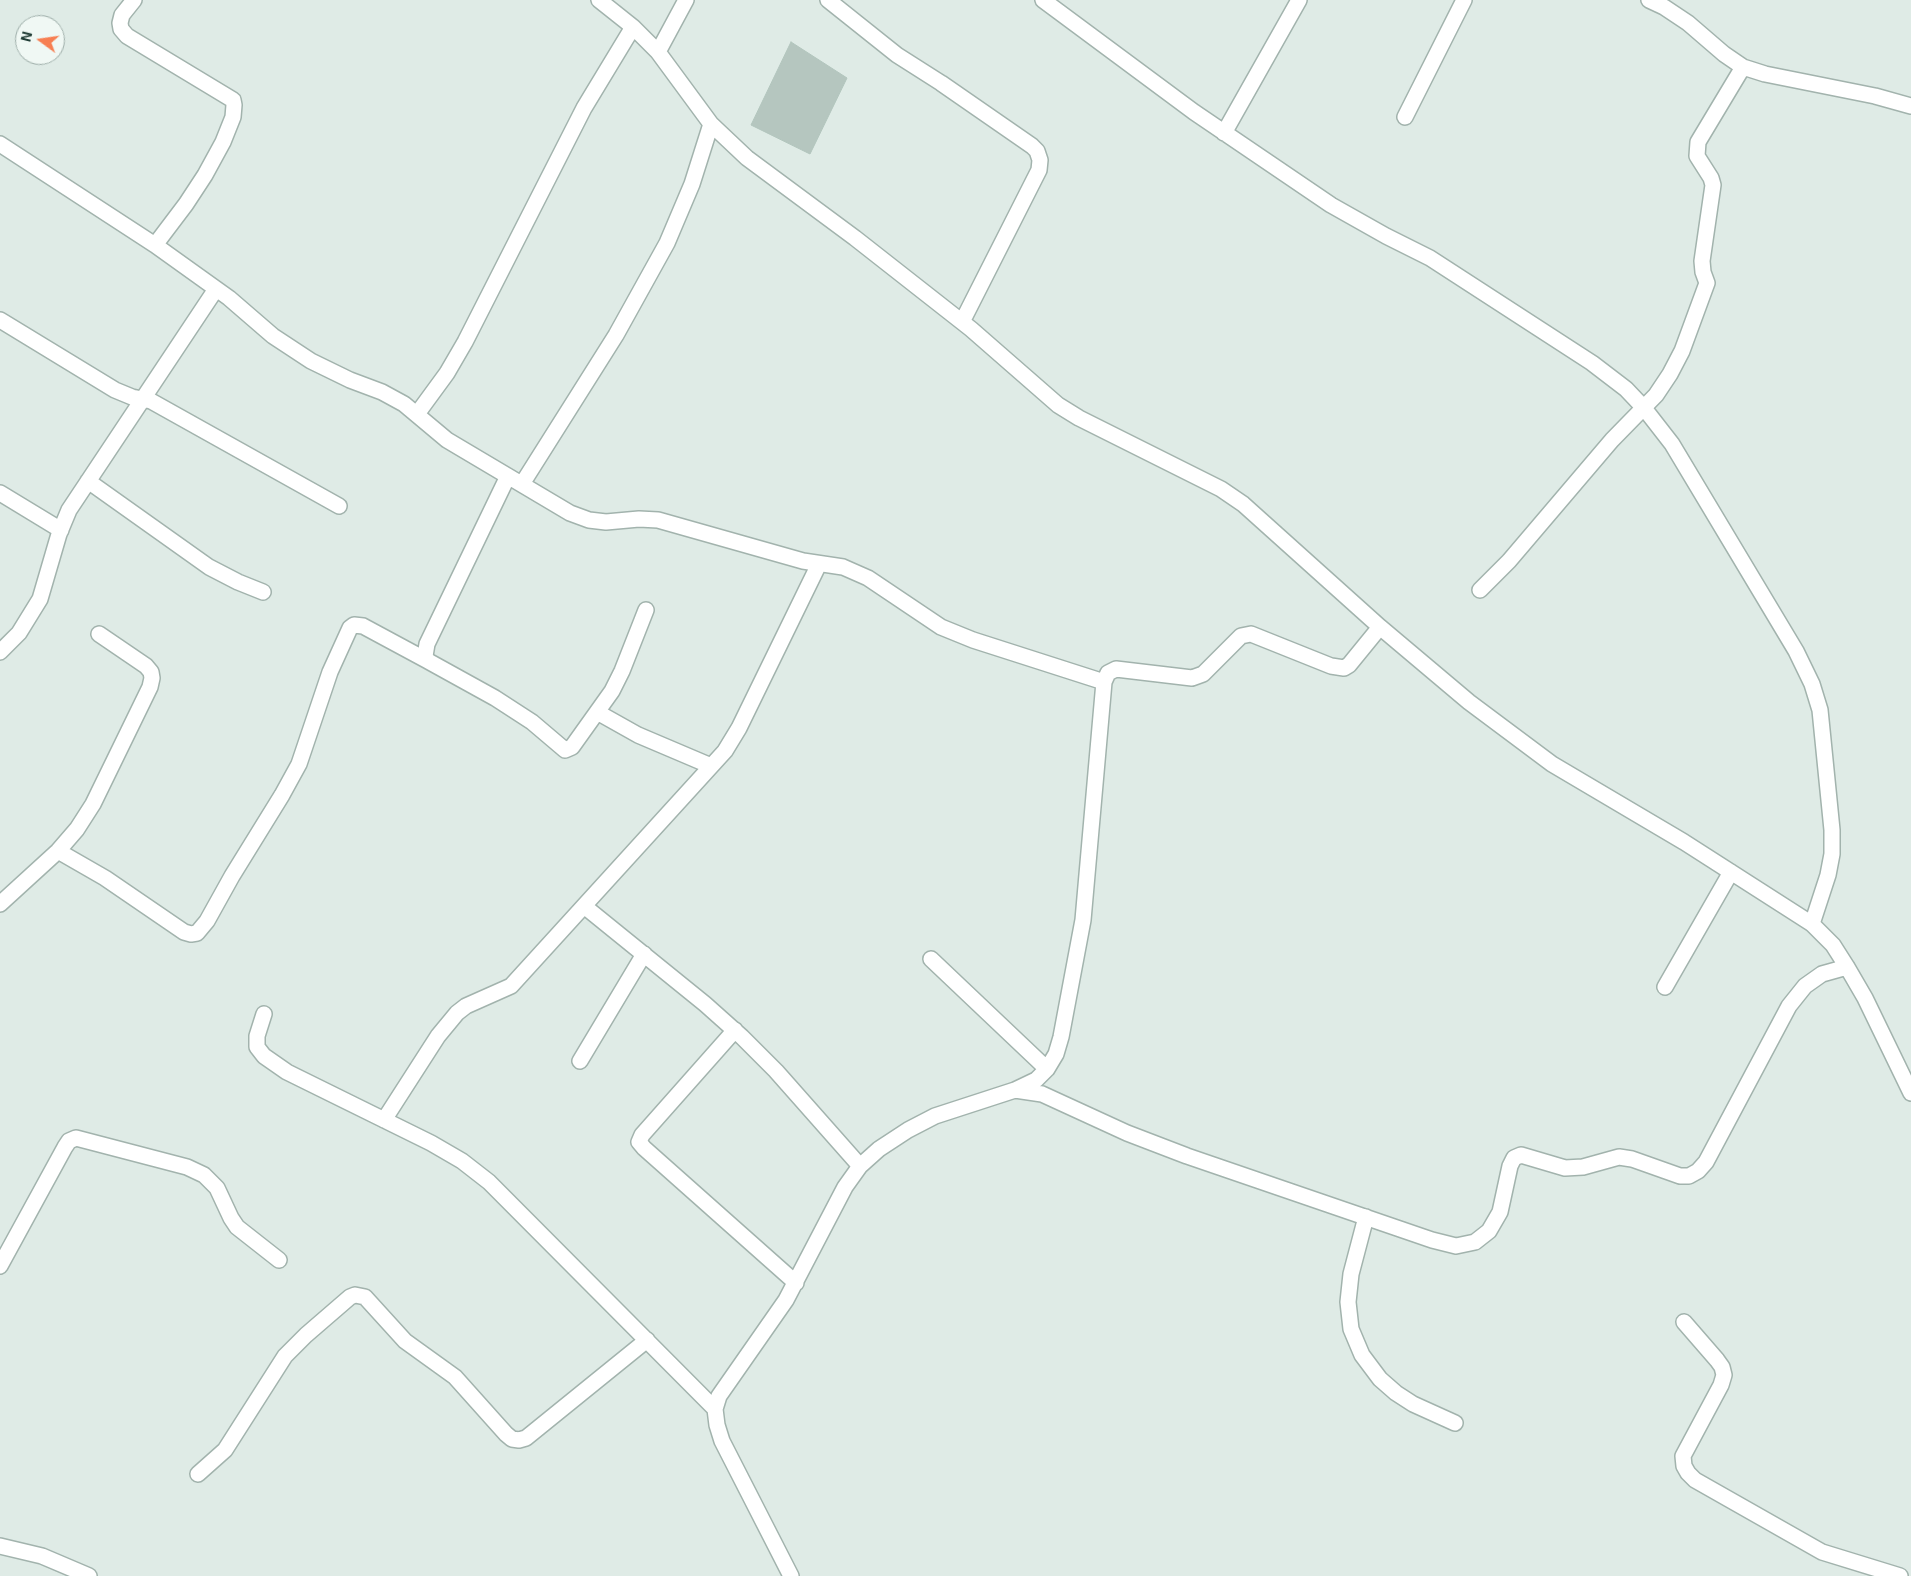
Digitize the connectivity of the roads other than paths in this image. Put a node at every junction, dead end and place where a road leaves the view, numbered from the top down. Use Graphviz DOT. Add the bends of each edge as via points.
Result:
graph roads {
  1 [pos="134,0"];
  2 [pos="599,0"];
  3 [pos="686,0"];
  4 [pos="828,0"];
  5 [pos="1043,0"];
  6 [pos="1299,0"];
  7 [pos="1464,0"];
  8 [pos="1649,0"];
  9 [pos="633,27"];
  10 [pos="658,52"];
  11 [pos="1744,67"];
  12 [pos="1911,106"];
  13 [pos="1405,117"];
  14 [pos="711,124"];
  15 [pos="1224,133"];
  16 [pos="0,144"];
  17 [pos="155,245"];
  18 [pos="216,289"];
  19 [pos="0,320"];
  20 [pos="962,322"];
  21 [pos="143,398"];
  22 [pos="1644,408"];
  23 [pos="417,414"];
  24 [pos="508,476"];
  25 [pos="88,482"];
  26 [pos="522,484"];
  27 [pos="0,493"];
  28 [pos="339,506"];
  29 [pos="61,530"];
  30 [pos="819,564"];
  31 [pos="1480,590"];
  32 [pos="263,592"];
  33 [pos="646,610"];
  34 [pos="1380,627"];
  35 [pos="99,634"];
  36 [pos="0,652"];
  37 [pos="428,661"];
  38 [pos="1104,682"];
  39 [pos="597,712"];
  40 [pos="711,766"];
  41 [pos="58,851"];
  42 [pos="1731,872"];
  43 [pos="0,904"];
  44 [pos="584,906"];
  45 [pos="1812,924"];
  46 [pos="644,954"];
  47 [pos="931,959"];
  48 [pos="1847,967"];
  49 [pos="1665,988"];
  50 [pos="264,1014"];
  51 [pos="735,1030"];
  52 [pos="580,1061"];
  53 [pos="1047,1069"];
  54 [pos="1015,1090"];
  55 [pos="1911,1093"];
  56 [pos="384,1120"];
  57 [pos="860,1166"];
  58 [pos="1366,1217"];
  59 [pos="279,1260"];
  60 [pos="0,1266"];
  61 [pos="796,1283"];
  62 [pos="1684,1322"];
  63 [pos="648,1340"];
  64 [pos="716,1409"];
  65 [pos="1455,1423"];
  66 [pos="198,1474"];
  67 [pos="0,1546"];
  68 [pos="90,1576"];
  69 [pos="791,1576"];
  70 [pos="1900,1576"];
  1 -- 17 [label="street" via="120,23 127,36 228,97 234,105 223,142 205,175"];
  2 -- 9 [label="street"];
  3 -- 10 [label="street"];
  4 -- 20 [label="street" via="897,55 1037,152 1040,160 1038,170"];
  5 -- 15 [label="street"];
  6 -- 15 [label="street"];
  7 -- 13 [label="street"];
  8 -- 11 [label="street" via="1688,23"];
  9 -- 10 [label="street"];
  9 -- 23 [label="street" via="584,108 465,342"];
  10 -- 14 [label="street"];
  11 -- 12 [label="street"];
  11 -- 22 [label="street" via="1698,142 1697,156 1713,185 1702,261 1707,284 1682,351 1661,388"];
  14 -- 20 [label="street" via="747,158"];
  14 -- 26 [label="street" via="692,184 667,243 616,335"];
  15 -- 22 [label="street" via="1331,205 1430,258 1592,363 1626,388"];
  16 -- 17 [label="street"];
  17 -- 18 [label="street"];
  18 -- 21 [label="street"];
  18 -- 23 [label="street" via="273,336 311,361 382,392"];
  19 -- 21 [label="street" via="116,390"];
  20 -- 34 [label="street" via="1058,405 1203,479 1242,504"];
  21 -- 25 [label="street"];
  21 -- 28 [label="street"];
  22 -- 31 [label="street"];
  22 -- 45 [label="street" via="1672,444 1796,651 1812,684 1820,710 1832,830 1828,875"];
  23 -- 24 [label="street" via="447,440"];
  24 -- 26 [label="street"];
  24 -- 37 [label="street" via="427,644 425,656"];
  25 -- 29 [label="street" via="69,510"];
  25 -- 32 [label="street" via="209,567"];
  26 -- 30 [label="street" via="570,513 590,520 658,520"];
  27 -- 29 [label="street"];
  29 -- 36 [label="street" via="40,599 29,620"];
  30 -- 38 [label="street" via="856,571 941,627"];
  30 -- 40 [label="street" via="739,728"];
  33 -- 39 [label="street" via="622,671"];
  34 -- 38 [label="street" via="1344,668 1330,666 1250,634 1241,636 1204,674 1192,678 1116,669 1108,673"];
  34 -- 42 [label="street" via="1469,702 1552,764"];
  35 -- 41 [label="street" via="146,666 152,678 93,804"];
  37 -- 39 [label="street" via="495,698 566,750 572,747"];
  37 -- 41 [label="street" via="363,626 350,628 330,672 299,764 207,921 196,933 184,932"];
  38 -- 53 [label="street" via="1083,920 1061,1037"];
  39 -- 40 [label="street" via="638,735"];
  40 -- 44 [label="street"];
  41 -- 43 [label="street"];
  42 -- 45 [label="street"];
  42 -- 49 [label="street"];
  44 -- 46 [label="street"];
  44 -- 56 [label="street" via="511,986 457,1012"];
  45 -- 48 [label="street" via="1833,945"];
  46 -- 51 [label="street"];
  46 -- 52 [label="street"];
  47 -- 53 [label="street"];
  48 -- 55 [label="street"];
  48 -- 58 [label="street" via="1822,974 1805,986 1789,1006 1706,1162 1689,1176 1619,1157 1584,1167 1565,1168 1521,1155 1514,1158 1510,1166 1500,1212 1489,1231 1474,1242 1456,1246"];
  50 -- 56 [label="street" via="256,1036 257,1047 264,1056 287,1072"];
  51 -- 57 [label="street"];
  51 -- 61 [label="street" via="639,1142"];
  53 -- 54 [label="street" via="1036,1080"];
  54 -- 57 [label="street" via="935,1116 879,1149"];
  54 -- 58 [label="street" via="1042,1094 1144,1140"];
  56 -- 63 [label="street" via="462,1161 489,1182"];
  57 -- 61 [label="street" via="845,1187"];
  58 -- 65 [label="street" via="1351,1274 1348,1302 1351,1329 1362,1355 1380,1379 1396,1393"];
  59 -- 60 [label="street" via="237,1227 218,1188 204,1175 187,1167 76,1138 65,1147"];
  61 -- 64 [label="street" via="727,1382"];
  62 -- 70 [label="street" via="1722,1367 1724,1375 1683,1456 1688,1473 1822,1552"];
  63 -- 64 [label="street"];
  63 -- 66 [label="street" via="526,1438 519,1440 506,1434 455,1377 405,1341 365,1297 356,1295 285,1356 229,1444"];
  64 -- 69 [label="street" via="717,1425 728,1453"];
  67 -- 68 [label="street" via="42,1556"];
}
